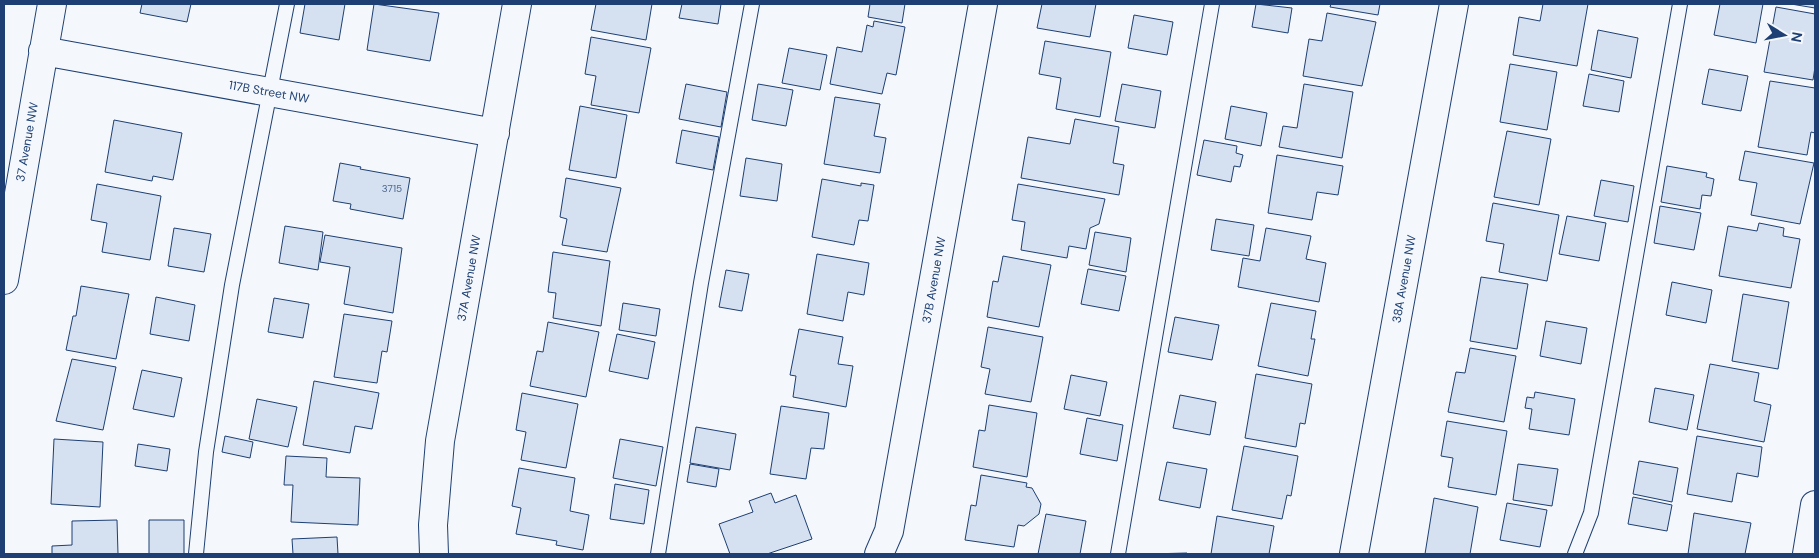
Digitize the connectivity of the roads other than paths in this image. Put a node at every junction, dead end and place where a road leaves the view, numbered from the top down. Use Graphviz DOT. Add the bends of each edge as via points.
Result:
graph roads {
  1 [pos="52,4"];
  2 [pos="286,4"];
  3 [pos="517,4"];
  4 [pos="752,4"];
  5 [pos="983,4"];
  6 [pos="1212,4"];
  7 [pos="1454,4"];
  8 [pos="1680,4"];
  9 [pos="43,51"];
  10 [pos="271,93"];
  11 [pos="495,132"];
  12 [pos="5,264"];
  13 [pos="1815,505"];
  14 [pos="196,554"];
  15 [pos="434,554"];
  16 [pos="658,554"];
  17 [pos="879,554"];
  18 [pos="1118,554"];
  19 [pos="1354,554"];
  20 [pos="1576,554"];
  21 [pos="1807,554"];
  1 -- 9 [label="street, 37 Avenue NW"];
  2 -- 10 [label="lane"];
  3 -- 11 [label="street, 37A Avenue NW"];
  4 -- 16 [label="lane" via="701,283"];
  5 -- 17 [label="street, 37B Avenue NW" via="889,531"];
  6 -- 18 [label="lane"];
  7 -- 19 [label="street, 38A Avenue NW"];
  8 -- 20 [label="lane" via="1591,512"];
  9 -- 10 [label="street, 117B Street NW"];
  9 -- 12 [label="street, 37 Avenue NW"];
  10 -- 11 [label="street, 117B Street NW"];
  10 -- 14 [label="lane" via="232,286 206,452"];
  11 -- 15 [label="street, 37A Avenue NW" via="440,442"];
  13 -- 21 [label="street"];
}
